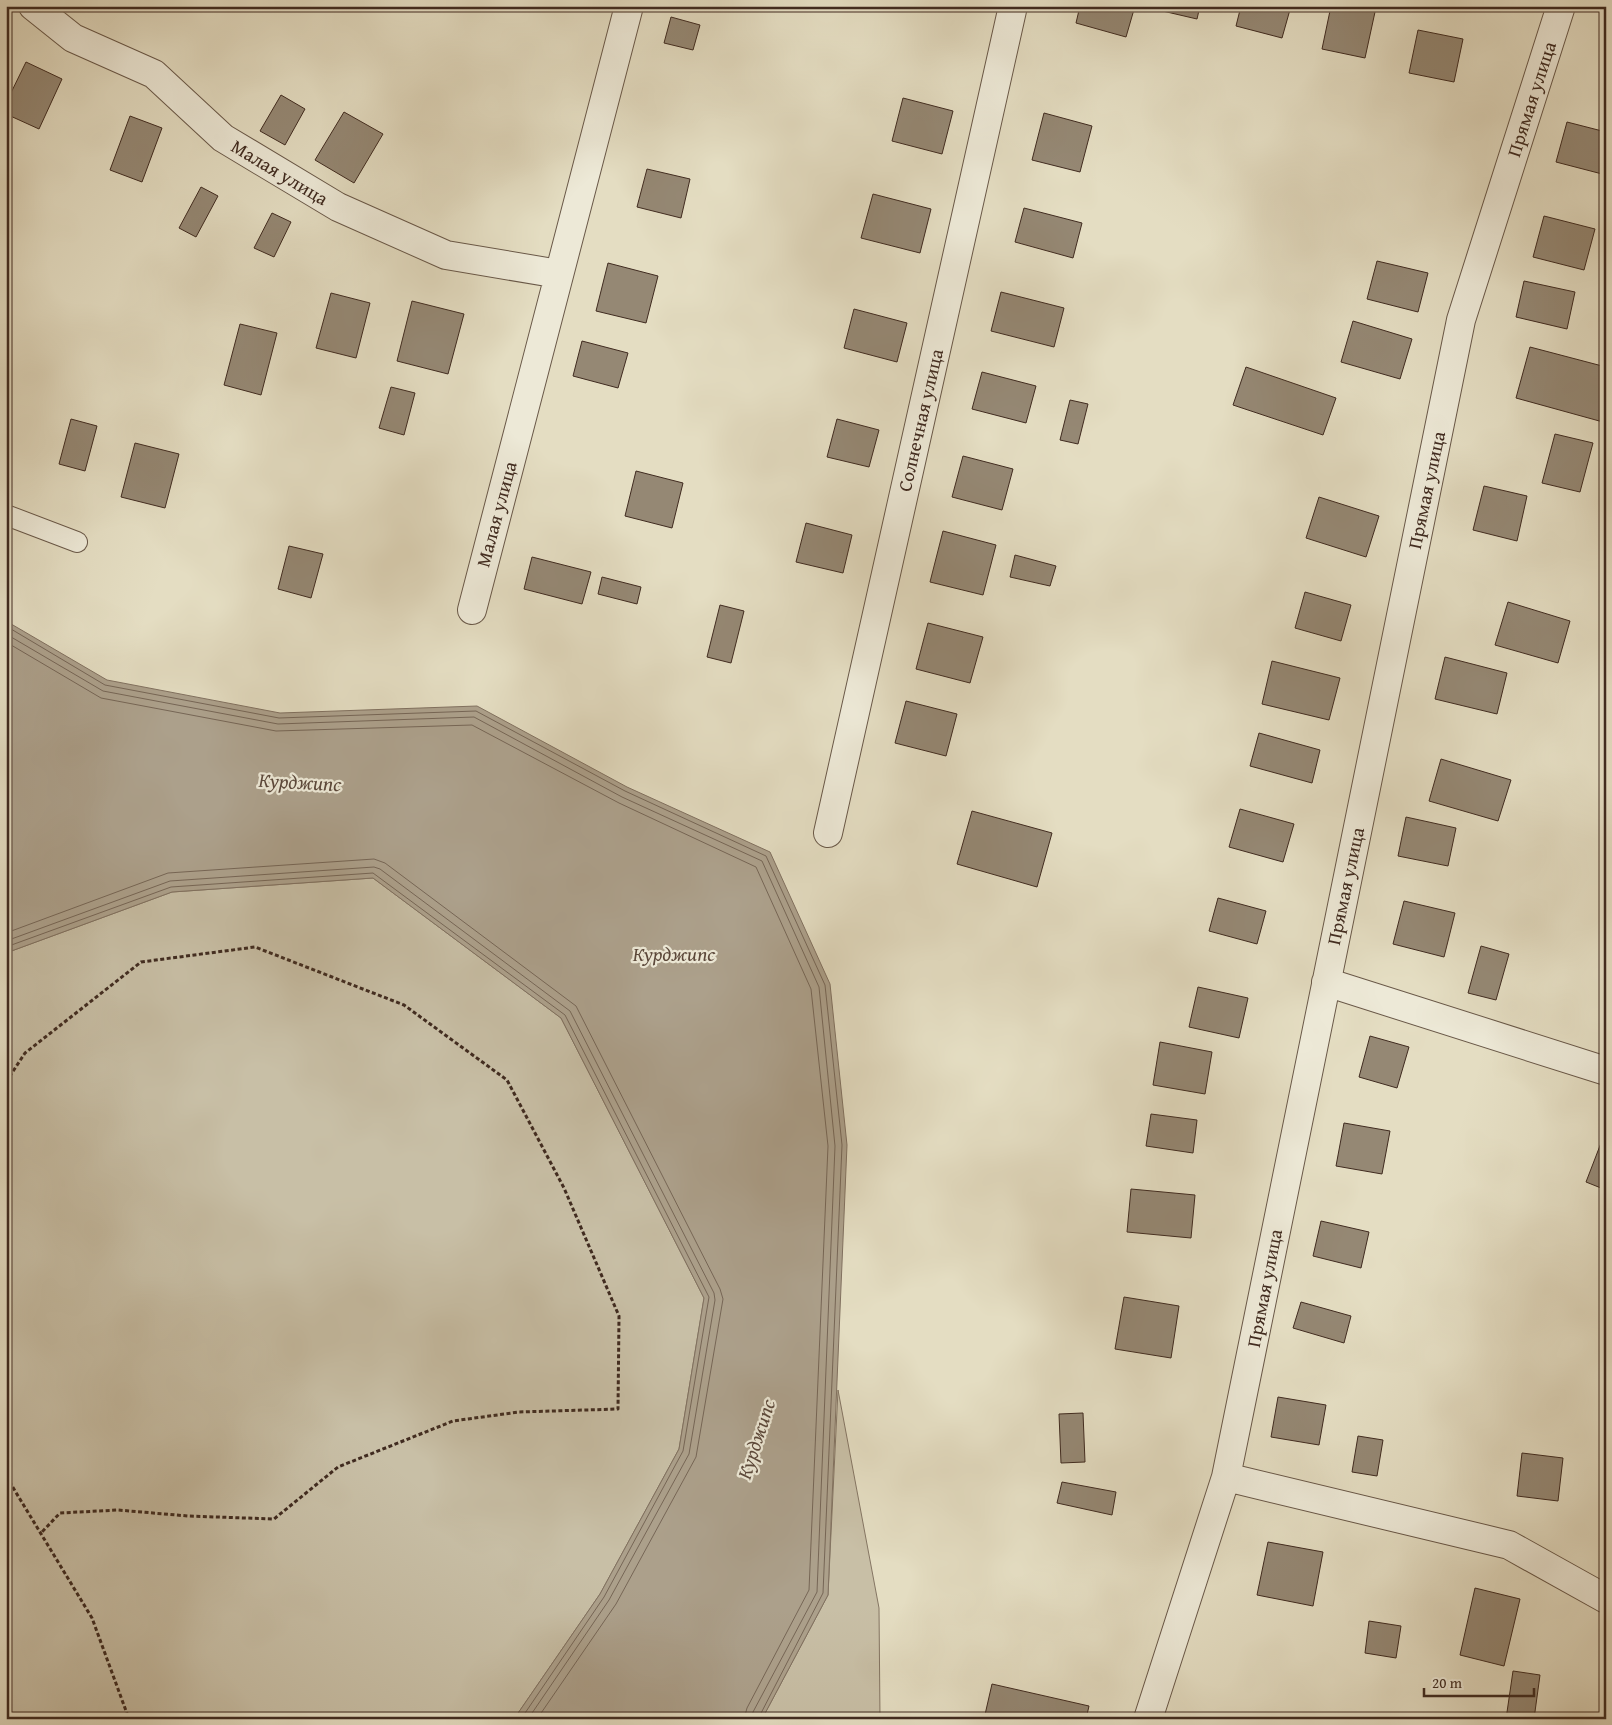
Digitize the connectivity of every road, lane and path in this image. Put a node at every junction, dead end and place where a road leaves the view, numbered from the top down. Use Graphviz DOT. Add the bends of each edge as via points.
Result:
graph roads {
  1 [pos="32,6"];
  2 [pos="629,6"];
  3 [pos="1012,6"];
  4 [pos="1561,6"];
  5 [pos="559,274"];
  6 [pos="6,515"];
  7 [pos="77,542"];
  8 [pos="472,610"];
  9 [pos="828,833"];
  10 [pos="1326,982"];
  11 [pos="1606,1070"];
  12 [pos="6,1082"];
  13 [pos="6,1476"];
  14 [pos="1226,1477"];
  15 [pos="40,1533"];
  16 [pos="1606,1599"];
  17 [pos="130,1719"];
  18 [pos="1148,1719"];
  1 -- 5 [label="street, Малая улица" via="73,38 154,74 224,138 338,207 446,256"];
  2 -- 5 [label="street, Малая улица"];
  3 -- 9 [label="street, Солнечная улица"];
  4 -- 10 [label="street, Прямая улица" via="1460,320"];
  5 -- 8 [label="street, Малая улица"];
  6 -- 7 [label="lane"];
  10 -- 11 [label="street"];
  10 -- 14 [label="street, Прямая улица"];
  12 -- 15 [label="path" via="25,1053 141,962 255,947 404,1005 506,1080 564,1188 619,1316 618,1409 519,1412 453,1420 338,1467 274,1519 118,1510 60,1513"];
  13 -- 15 [label="path"];
  14 -- 16 [label="street" via="1509,1545"];
  14 -- 18 [label="street, Прямая улица"];
  15 -- 17 [label="path" via="92,1618"];
}
